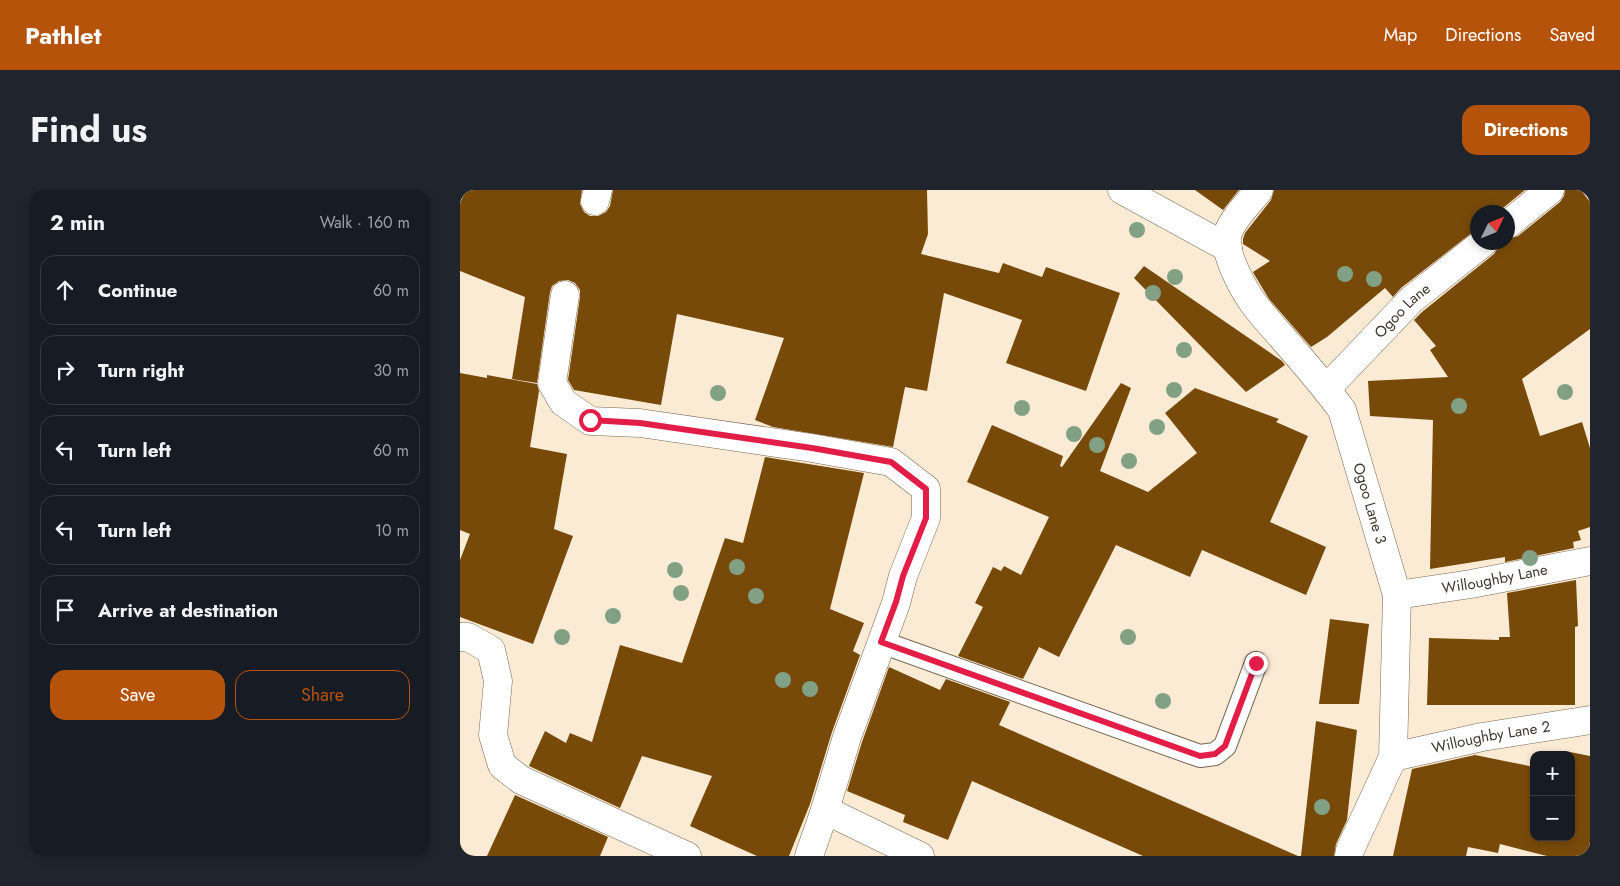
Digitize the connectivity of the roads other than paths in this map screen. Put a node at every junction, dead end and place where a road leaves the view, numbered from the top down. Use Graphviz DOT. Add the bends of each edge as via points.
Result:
graph roads {
  1 [pos="1122,190"];
  2 [pos="1259,190"];
  3 [pos="1550,190"];
  4 [pos="1515,218"];
  5 [pos="1228,248"];
  6 [pos="1474,250"];
  7 [pos="565,296"];
  8 [pos="1327,388"];
  9 [pos="1590,562"];
  10 [pos="1397,594"];
  11 [pos="460,637"];
  12 [pos="881,642"];
  13 [pos="1256,663"];
  14 [pos="1590,720"];
  15 [pos="1393,757"];
  16 [pos="825,810"];
  17 [pos="687,856"];
  18 [pos="808,856"];
  19 [pos="920,856"];
  20 [pos="1349,856"];
  1 -- 5 [label="street"];
  2 -- 5 [label="street" via="1230,227"];
  3 -- 4 [label="street"];
  5 -- 8 [label="street, Ogoo Lane 3" via="1254,304"];
  6 -- 8 [label="street, Ogoo Lane" via="1411,300"];
  7 -- 12 [label="street" via="552,383 562,402 590,420 640,423 891,462 926,489 926,518"];
  8 -- 10 [label="street, Ogoo Lane 3" via="1342,410"];
  9 -- 10 [label="street, Willoughby Lane"];
  10 -- 15 [label="street, Ogoo Lane 3"];
  11 -- 17 [label="street" via="468,637 491,650 498,681 493,735 502,765 521,780"];
  12 -- 13 [label="lane" via="1200,756 1215,754 1225,746"];
  12 -- 16 [label="street"];
  14 -- 15 [label="street, Willoughby Lane 2"];
  15 -- 20 [label="street, Ogoo Lane 3"];
  16 -- 18 [label="street"];
  16 -- 19 [label="street"];
}
